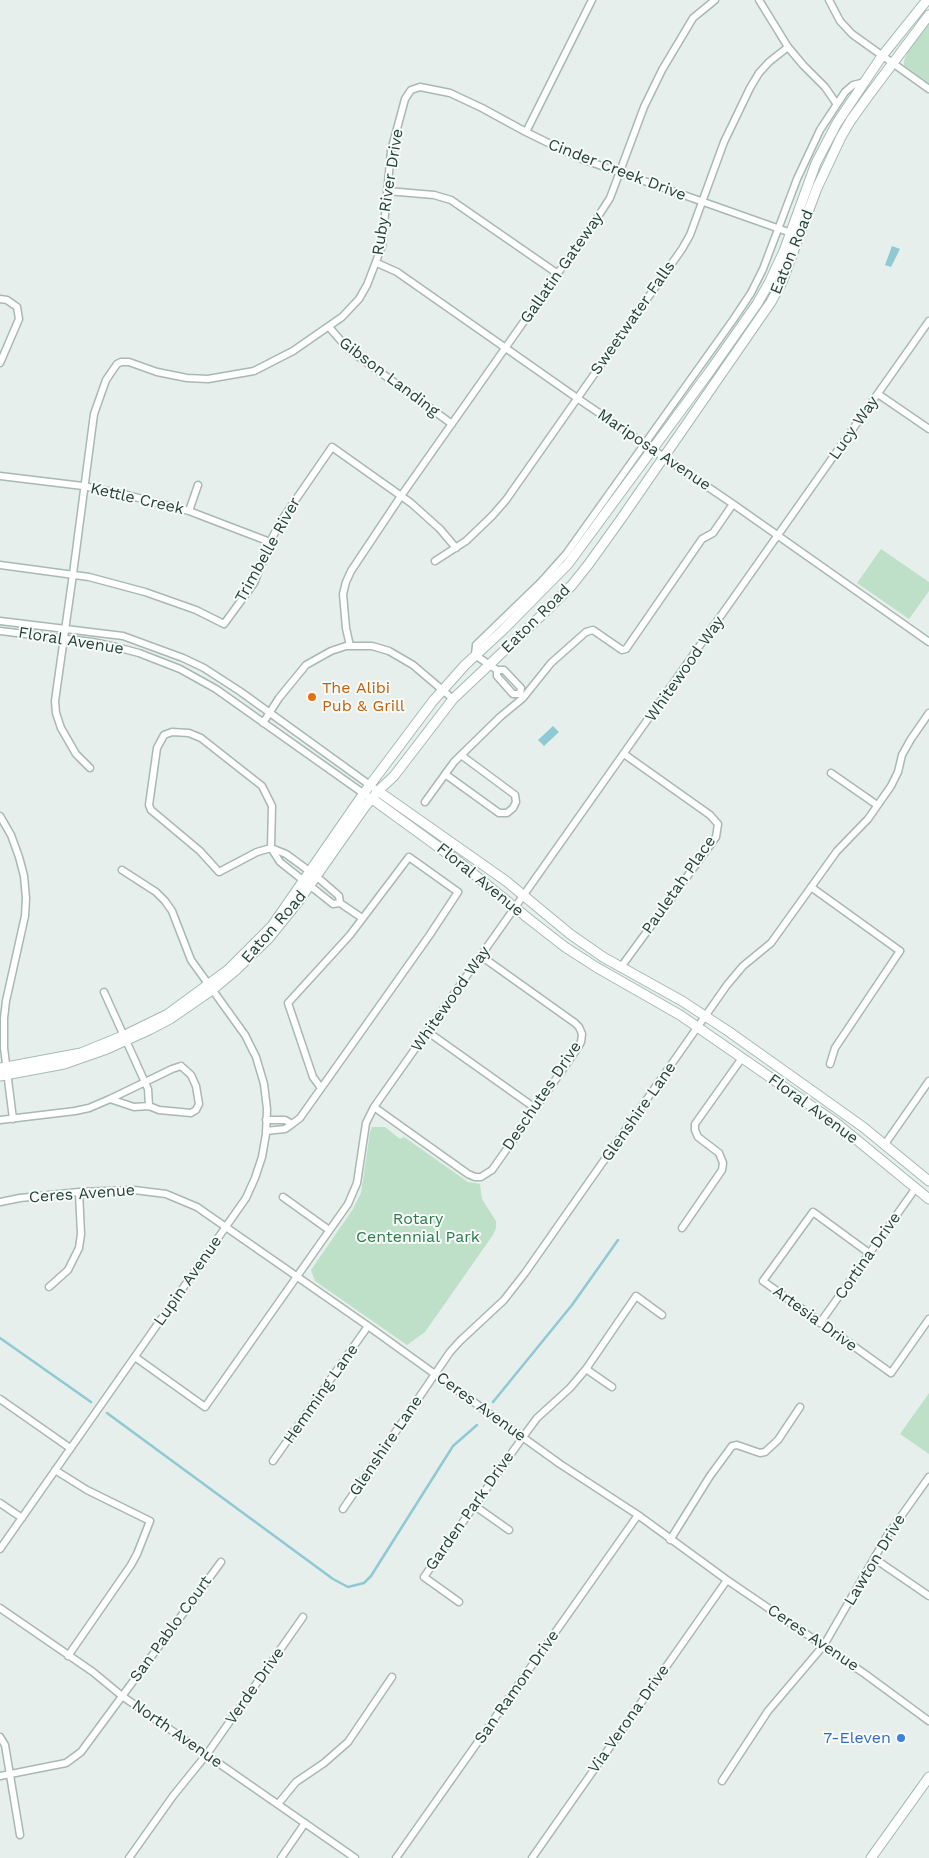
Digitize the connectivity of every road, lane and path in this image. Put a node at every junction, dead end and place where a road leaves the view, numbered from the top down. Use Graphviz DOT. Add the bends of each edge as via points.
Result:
graph roads {
  1 [pos="592,0"];
  2 [pos="715,0"];
  3 [pos="759,0"];
  4 [pos="829,0"];
  5 [pos="927,0"];
  6 [pos="929,15"];
  7 [pos="788,47"];
  8 [pos="882,56"];
  9 [pos="892,63"];
  10 [pos="865,82"];
  11 [pos="929,89"];
  12 [pos="411,90"];
  13 [pos="836,103"];
  14 [pos="526,132"];
  15 [pos="619,173"];
  16 [pos="387,191"];
  17 [pos="702,203"];
  18 [pos="778,230"];
  19 [pos="789,233"];
  20 [pos="800,236"];
  21 [pos="377,263"];
  22 [pos="558,274"];
  23 [pos="0,299"];
  24 [pos="929,321"];
  25 [pos="329,327"];
  26 [pos="506,348"];
  27 [pos="0,363"];
  28 [pos="878,394"];
  29 [pos="577,398"];
  30 [pos="452,424"];
  31 [pos="929,429"];
  32 [pos="645,444"];
  33 [pos="653,449"];
  34 [pos="665,456"];
  35 [pos="0,476"];
  36 [pos="198,485"];
  37 [pos="83,486"];
  38 [pos="401,496"];
  39 [pos="733,504"];
  40 [pos="189,511"];
  41 [pos="779,536"];
  42 [pos="270,542"];
  43 [pos="456,548"];
  44 [pos="435,562"];
  45 [pos="0,565"];
  46 [pos="73,574"];
  47 [pos="0,621"];
  48 [pos="65,628"];
  49 [pos="0,631"];
  50 [pos="64,638"];
  51 [pos="929,642"];
  52 [pos="350,646"];
  53 [pos="475,655"];
  54 [pos="493,667"];
  55 [pos="443,689"];
  56 [pos="521,696"];
  57 [pos="453,699"];
  58 [pos="270,713"];
  59 [pos="929,713"];
  60 [pos="264,723"];
  61 [pos="624,754"];
  62 [pos="461,756"];
  63 [pos="90,768"];
  64 [pos="831,773"];
  65 [pos="445,774"];
  66 [pos="370,785"];
  67 [pos="378,790"];
  68 [pos="368,796"];
  69 [pos="425,802"];
  70 [pos="878,805"];
  71 [pos="0,816"];
  72 [pos="271,848"];
  73 [pos="122,870"];
  74 [pos="313,874"];
  75 [pos="307,883"];
  76 [pos="811,887"];
  77 [pos="523,896"];
  78 [pos="340,903"];
  79 [pos="515,907"];
  80 [pos="362,918"];
  81 [pos="481,956"];
  82 [pos="621,967"];
  83 [pos="210,987"];
  84 [pos="104,992"];
  85 [pos="706,1016"];
  86 [pos="699,1027"];
  87 [pos="428,1032"];
  88 [pos="126,1038"];
  89 [pos="742,1058"];
  90 [pos="830,1064"];
  91 [pos="4,1072"];
  92 [pos="929,1081"];
  93 [pos="145,1082"];
  94 [pos="321,1088"];
  95 [pos="110,1099"];
  96 [pos="150,1106"];
  97 [pos="374,1107"];
  98 [pos="535,1108"];
  99 [pos="13,1119"];
  100 [pos="0,1120"];
  101 [pos="266,1120"];
  102 [pos="292,1124"];
  103 [pos="266,1131"];
  104 [pos="884,1144"];
  105 [pos="929,1181"];
  106 [pos="915,1189"];
  107 [pos="78,1192"];
  108 [pos="282,1197"];
  109 [pos="929,1200"];
  110 [pos="0,1202"];
  111 [pos="226,1227"];
  112 [pos="682,1228"];
  113 [pos="329,1230"];
  114 [pos="870,1253"];
  115 [pos="297,1276"];
  116 [pos="49,1287"];
  117 [pos="662,1314"];
  118 [pos="929,1319"];
  119 [pos="820,1323"];
  120 [pos="368,1326"];
  121 [pos="135,1357"];
  122 [pos="586,1369"];
  123 [pos="435,1374"];
  124 [pos="612,1387"];
  125 [pos="0,1399"];
  126 [pos="800,1407"];
  127 [pos="523,1437"];
  128 [pos="70,1448"];
  129 [pos="274,1461"];
  130 [pos="55,1470"];
  131 [pos="929,1477"];
  132 [pos="0,1503"];
  133 [pos="475,1506"];
  134 [pos="343,1509"];
  135 [pos="638,1515"];
  136 [pos="22,1518"];
  137 [pos="509,1530"];
  138 [pos="670,1540"];
  139 [pos="0,1549"];
  140 [pos="875,1559"];
  141 [pos="221,1562"];
  142 [pos="727,1580"];
  143 [pos="929,1596"];
  144 [pos="460,1602"];
  145 [pos="0,1608"];
  146 [pos="303,1617"];
  147 [pos="824,1645"];
  148 [pos="68,1656"];
  149 [pos="392,1677"];
  150 [pos="122,1696"];
  151 [pos="929,1721"];
  152 [pos="0,1737"];
  153 [pos="207,1754"];
  154 [pos="11,1775"];
  155 [pos="0,1776"];
  156 [pos="929,1777"];
  157 [pos="722,1781"];
  158 [pos="278,1804"];
  159 [pos="305,1823"];
  160 [pos="20,1835"];
  161 [pos="129,1858"];
  162 [pos="281,1858"];
  163 [pos="355,1858"];
  164 [pos="396,1858"];
  165 [pos="532,1858"];
  166 [pos="871,1858"];
  1 -- 14 [label="street"];
  2 -- 15 [label="street, Gallatin Gateway" via="692,18 682,34 644,107"];
  3 -- 7 [label="street"];
  4 -- 8 [label="street" via="840,21 852,34"];
  5 -- 8 [label="street, Eaton Road"];
  6 -- 9 [label="street, Eaton Road"];
  7 -- 13 [label="street" via="826,86"];
  7 -- 17 [label="street, Sweetwater Falls" via="769,62 750,88 724,142"];
  8 -- 9 [label="street"];
  8 -- 10 [label="street, Eaton Road"];
  9 -- 11 [label="street"];
  9 -- 20 [label="street, Eaton Road" via="851,120 831,156"];
  10 -- 13 [label="street, Eaton Road" via="850,87"];
  10 -- 19 [label="street, Eaton Road" via="827,141"];
  12 -- 14 [label="street, Cinder Creek Drive" via="420,87 450,94"];
  12 -- 16 [label="street, Ruby River Drive" via="405,100 391,151"];
  13 -- 18 [label="street, Eaton Road" via="803,163"];
  14 -- 15 [label="street, Cinder Creek Drive"];
  15 -- 17 [label="street, Cinder Creek Drive"];
  15 -- 22 [label="street, Gallatin Gateway" via="610,198"];
  16 -- 21 [label="street, Ruby River Drive" via="384,234"];
  16 -- 22 [label="street" via="434,194 451,200"];
  17 -- 18 [label="street, Cinder Creek Drive"];
  17 -- 29 [label="street, Sweetwater Falls" via="682,249"];
  18 -- 19 [label="street, Cinder Creek Drive"];
  18 -- 32 [label="street, Eaton Road" via="768,260 751,293"];
  19 -- 20 [label="street, Cinder Creek Drive"];
  19 -- 33 [label="street, Eaton Road" via="784,251 757,304"];
  20 -- 34 [label="street, Eaton Road" via="771,302"];
  21 -- 25 [label="street, Ruby River Drive" via="359,299"];
  21 -- 26 [label="street, Mariposa Avenue" via="397,272"];
  22 -- 26 [label="street, Gallatin Gateway"];
  23 -- 27 [label="street" via="17,307 19,319"];
  24 -- 28 [label="street, Lucy Way"];
  25 -- 30 [label="street, Gibson Landing" via="348,349"];
  25 -- 37 [label="street, Ruby River Drive" via="293,351 254,370 208,379 157,372 129,362 117,364 106,380 94,414"];
  26 -- 29 [label="street, Mariposa Avenue"];
  26 -- 30 [label="street, Gallatin Gateway"];
  28 -- 31 [label="street"];
  28 -- 41 [label="street, Lucy Way"];
  29 -- 32 [label="street, Mariposa Avenue"];
  29 -- 43 [label="street, Sweetwater Falls" via="506,500"];
  30 -- 38 [label="street, Gallatin Gateway"];
  32 -- 33 [label="street, Mariposa Avenue"];
  32 -- 53 [label="street, Eaton Road" via="566,554 542,582 476,645"];
  33 -- 34 [label="street, Mariposa Avenue"];
  33 -- 53 [label="street, Eaton Road" via="568,564"];
  34 -- 39 [label="street, Mariposa Avenue"];
  34 -- 54 [label="street, Eaton Road" via="588,565"];
  35 -- 37 [label="street, Kettle Creek"];
  36 -- 40 [label="street"];
  37 -- 40 [label="street, Kettle Creek"];
  37 -- 46 [label="street"];
  38 -- 42 [label="street, Trimbelle River" via="332,448"];
  38 -- 43 [label="street" via="435,524"];
  38 -- 52 [label="street, Gallatin Gateway" via="346,582 343,594"];
  39 -- 41 [label="street, Mariposa Avenue"];
  39 -- 56 [label="street" via="712,533 702,539 626,649 622,650 593,630 586,632"];
  40 -- 42 [label="street, Kettle Creek"];
  41 -- 51 [label="street, Mariposa Avenue"];
  41 -- 61 [label="street, Whitewood Way"];
  42 -- 46 [label="street, Trimbelle River" via="254,582 224,624 154,595"];
  43 -- 44 [label="street, Sweetwater Falls"];
  45 -- 46 [label="street"];
  46 -- 48 [label="street"];
  47 -- 48 [label="street, Floral Avenue"];
  48 -- 50 [label="street"];
  48 -- 58 [label="street, Floral Avenue" via="123,636 164,649 204,668"];
  49 -- 50 [label="street, Floral Avenue"];
  50 -- 60 [label="street, Floral Avenue" via="116,647 159,660 199,679"];
  50 -- 63 [label="street" via="56,688 56,713 76,754"];
  52 -- 55 [label="street" via="372,646 389,651 408,661"];
  52 -- 58 [label="street" via="331,651 306,664"];
  53 -- 54 [label="street"];
  53 -- 55 [label="street, Eaton Road"];
  54 -- 56 [label="street" via="513,694"];
  54 -- 57 [label="street, Eaton Road"];
  55 -- 57 [label="street"];
  55 -- 66 [label="street, Eaton Road"];
  56 -- 62 [label="street"];
  57 -- 67 [label="street, Eaton Road" via="394,776"];
  58 -- 60 [label="street"];
  58 -- 66 [label="street, Floral Avenue"];
  59 -- 70 [label="street, Glenshire Lane" via="902,755 891,786"];
  60 -- 68 [label="street, Floral Avenue"];
  61 -- 77 [label="street, Whitewood Way"];
  61 -- 82 [label="street, Pauletah Place" via="710,814 718,824 716,836"];
  62 -- 65 [label="street"];
  62 -- 65 [label="street" via="515,795 513,808 507,813 499,813"];
  64 -- 70 [label="street"];
  65 -- 69 [label="street"];
  66 -- 67 [label="street, Floral Avenue"];
  66 -- 68 [label="street, Eaton Road"];
  67 -- 68 [label="street, Eaton Road"];
  67 -- 77 [label="street, Floral Avenue"];
  68 -- 74 [label="street, Eaton Road"];
  68 -- 79 [label="street, Floral Avenue" via="460,862"];
  70 -- 76 [label="street, Glenshire Lane"];
  71 -- 91 [label="street" via="19,857 26,898 21,939 5,1009"];
  72 -- 72 [label="street" via="219,872 200,851 151,810 157,748 164,736 172,732 189,733 200,738 262,786 272,806"];
  72 -- 74 [label="street" via="286,854"];
  72 -- 75 [label="street" via="280,862"];
  73 -- 83 [label="street, Lupin Avenue" via="165,901 191,960"];
  74 -- 75 [label="street, Eaton Road"];
  74 -- 78 [label="street" via="339,896"];
  75 -- 78 [label="street" via="333,904"];
  75 -- 83 [label="street, Eaton Road" via="269,938 236,970"];
  76 -- 85 [label="street, Glenshire Lane" via="771,943 735,975"];
  76 -- 90 [label="street" via="900,952 835,1048"];
  77 -- 79 [label="street, Whitewood Way"];
  77 -- 82 [label="street, Floral Avenue" via="570,934"];
  78 -- 80 [label="street"];
  79 -- 81 [label="street, Whitewood Way"];
  79 -- 86 [label="street, Floral Avenue" via="580,958"];
  80 -- 94 [label="street" via="288,1003 313,1076"];
  80 -- 94 [label="street" via="409,857 458,892"];
  81 -- 87 [label="street, Whitewood Way"];
  81 -- 98 [label="street, Deschutes Drive" via="575,1022 582,1034 581,1042"];
  82 -- 85 [label="street, Floral Avenue"];
  83 -- 88 [label="street, Eaton Road" via="170,1019"];
  83 -- 101 [label="street, Lupin Avenue" via="237,1023 256,1057 264,1084"];
  84 -- 88 [label="street"];
  85 -- 86 [label="street, Glenshire Lane"];
  85 -- 104 [label="street, Floral Avenue"];
  86 -- 89 [label="street, Floral Avenue"];
  86 -- 123 [label="street, Glenshire Lane" via="515,1287 460,1341"];
  87 -- 97 [label="street, Whitewood Way"];
  87 -- 98 [label="street"];
  88 -- 91 [label="street, Eaton Road" via="64,1064"];
  88 -- 93 [label="street"];
  89 -- 106 [label="street, Floral Avenue" via="835,1122"];
  89 -- 112 [label="street" via="695,1124 698,1137 719,1153 723,1163 722,1170"];
  91 -- 99 [label="street"];
  92 -- 104 [label="street"];
  93 -- 95 [label="street"];
  93 -- 96 [label="street"];
  93 -- 96 [label="street" via="181,1066 191,1075 196,1086 199,1104 190,1113"];
  94 -- 102 [label="street"];
  95 -- 96 [label="street" via="134,1107"];
  95 -- 99 [label="street" via="75,1111"];
  97 -- 98 [label="street, Deschutes Drive" via="475,1177 492,1170"];
  97 -- 113 [label="street, Whitewood Way" via="363,1133 353,1194"];
  99 -- 100 [label="street"];
  101 -- 102 [label="street" via="285,1120"];
  101 -- 103 [label="street, Lupin Avenue"];
  102 -- 103 [label="street" via="285,1129"];
  103 -- 111 [label="street, Lupin Avenue" via="255,1178"];
  104 -- 105 [label="street, Floral Avenue"];
  106 -- 109 [label="street, Floral Avenue"];
  106 -- 114 [label="street, Cortina Drive"];
  107 -- 110 [label="street, Ceres Avenue"];
  107 -- 111 [label="street, Ceres Avenue" via="134,1190 166,1194 197,1207"];
  107 -- 116 [label="street" via="80,1248 68,1270"];
  108 -- 113 [label="street"];
  111 -- 115 [label="street, Ceres Avenue"];
  111 -- 121 [label="street, Lupin Avenue"];
  113 -- 115 [label="street, Whitewood Way"];
  114 -- 119 [label="street, Cortina Drive"];
  114 -- 119 [label="street, Artesia Drive" via="813,1212 763,1281"];
  115 -- 120 [label="street, Ceres Avenue"];
  115 -- 121 [label="street, Whitewood Way" via="205,1406"];
  117 -- 122 [label="street, Garden Park Drive" via="636,1296"];
  118 -- 119 [label="street, Artesia Drive" via="891,1373"];
  120 -- 123 [label="street, Ceres Avenue"];
  120 -- 129 [label="street, Hemming Lane"];
  121 -- 128 [label="street, Lupin Avenue"];
  122 -- 124 [label="street"];
  122 -- 127 [label="street, Garden Park Drive" via="537,1418"];
  123 -- 127 [label="street, Ceres Avenue"];
  123 -- 134 [label="street, Glenshire Lane"];
  125 -- 128 [label="street"];
  126 -- 138 [label="street" via="778,1440 765,1452 732,1446"];
  127 -- 133 [label="street, Garden Park Drive"];
  127 -- 135 [label="street, Ceres Avenue"];
  128 -- 130 [label="street, Lupin Avenue"];
  130 -- 136 [label="street, Lupin Avenue"];
  130 -- 148 [label="street" via="86,1490 150,1521 131,1565"];
  131 -- 140 [label="street, Lawton Drive" via="887,1536"];
  132 -- 136 [label="street"];
  133 -- 137 [label="street"];
  133 -- 144 [label="street, Garden Park Drive" via="424,1577"];
  135 -- 138 [label="street, Ceres Avenue"];
  135 -- 164 [label="street, San Ramon Drive"];
  136 -- 139 [label="street, Lupin Avenue"];
  138 -- 142 [label="street, Ceres Avenue"];
  140 -- 143 [label="street"];
  140 -- 147 [label="street, Lawton Drive"];
  141 -- 150 [label="street, San Pablo Court"];
  142 -- 147 [label="street, Ceres Avenue"];
  142 -- 165 [label="street, Via Verona Drive"];
  145 -- 148 [label="street, North Avenue"];
  146 -- 153 [label="street, Verde Drive"];
  147 -- 151 [label="street, Ceres Avenue"];
  147 -- 157 [label="street, Lawton Drive" via="768,1711"];
  148 -- 150 [label="street, North Avenue"];
  149 -- 158 [label="street" via="348,1742 296,1782"];
  150 -- 153 [label="street, North Avenue"];
  150 -- 154 [label="street, San Pablo Court" via="74,1758 56,1766"];
  152 -- 154 [label="street" via="5,1745"];
  153 -- 158 [label="street, North Avenue"];
  153 -- 161 [label="street, Verde Drive"];
  154 -- 155 [label="street, San Pablo Court"];
  154 -- 160 [label="street"];
  156 -- 166 [label="street"];
  158 -- 159 [label="street, North Avenue"];
  159 -- 162 [label="street"];
  159 -- 163 [label="street, North Avenue"];
}
